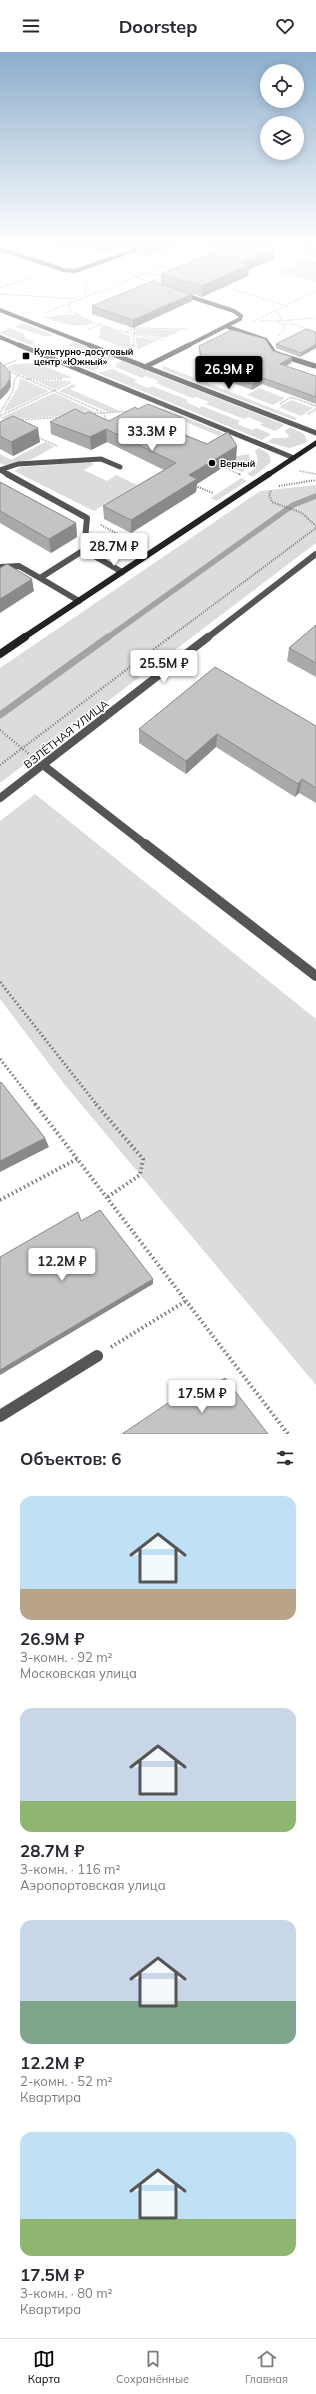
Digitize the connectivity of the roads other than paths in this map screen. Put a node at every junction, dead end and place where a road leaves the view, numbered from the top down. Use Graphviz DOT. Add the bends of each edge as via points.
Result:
graph roads {
  1 [pos="222,307"];
  2 [pos="0,310"];
  3 [pos="6,312"];
  4 [pos="0,314"];
  5 [pos="228,327"];
  6 [pos="0,337"];
  7 [pos="315,366"];
  8 [pos="145,367"];
  9 [pos="316,433"];
  10 [pos="316,444"];
  11 [pos="294,458"];
  12 [pos="120,467"];
  13 [pos="0,470"];
  14 [pos="84,550"];
  15 [pos="316,554"];
  16 [pos="0,567"];
  17 [pos="122,572"];
  18 [pos="40,578"];
  19 [pos="79,602"];
  20 [pos="0,654"];
  21 [pos="43,765"];
  22 [pos="0,798"];
  23 [pos="316,976"];
  24 [pos="97,1356"];
  25 [pos="0,1416"];
  1 -- 5 [label="street" via="238,313 240,319"];
  2 -- 3 [label="street"];
  3 -- 4 [label="street"];
  3 -- 8 [label="street"];
  5 -- 7 [label="street" via="266,340 274,353"];
  5 -- 8 [label="street"];
  6 -- 11 [label="street"];
  8 -- 9 [label="street"];
  10 -- 11 [label="street"];
  11 -- 17 [label="street"];
  12 -- 13 [label="street" via="102,459 18,464"];
  13 -- 14 [label="street" via="87,518"];
  14 -- 17 [label="street"];
  14 -- 18 [label="street"];
  15 -- 21 [label="street, ВЗЛЁТНАЯ УЛИЦА"];
  16 -- 18 [label="street" via="19,566"];
  17 -- 19 [label="street"];
  18 -- 19 [label="street"];
  19 -- 20 [label="street"];
  21 -- 22 [label="street, ВЗЛЁТНАЯ УЛИЦА"];
  21 -- 23 [label="street"];
  24 -- 25 [label="street"];
}
